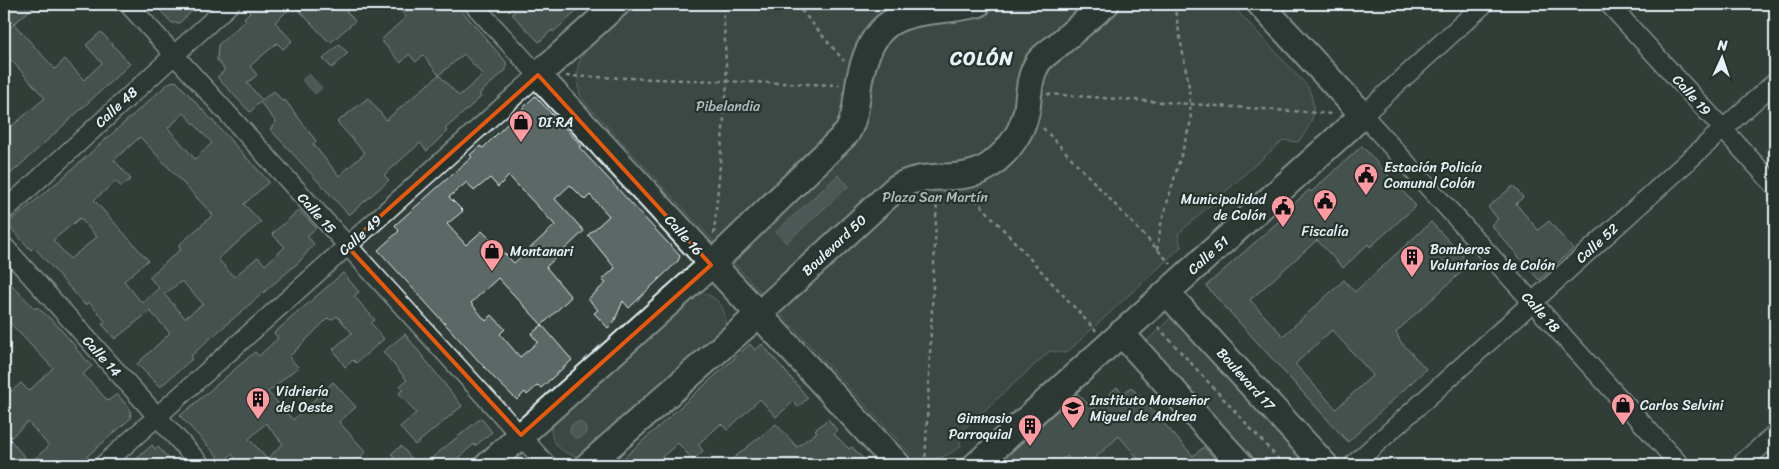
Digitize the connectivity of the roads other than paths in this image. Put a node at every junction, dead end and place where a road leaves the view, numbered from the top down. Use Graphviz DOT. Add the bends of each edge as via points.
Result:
graph roads {
  1 [pos="128,4"];
  2 [pos="230,4"];
  3 [pos="473,4"];
  4 [pos="617,4"];
  5 [pos="978,4"];
  6 [pos="1106,4"];
  7 [pos="1260,4"];
  8 [pos="1484,4"];
  9 [pos="1609,4"];
  10 [pos="174,53"];
  11 [pos="538,75"];
  12 [pos="1775,82"];
  13 [pos="1362,116"];
  14 [pos="1723,129"];
  15 [pos="1775,186"];
  16 [pos="4,211"];
  17 [pos="4,246"];
  18 [pos="348,246"];
  19 [pos="711,265"];
  20 [pos="1175,285"];
  21 [pos="1532,302"];
  22 [pos="758,315"];
  23 [pos="1115,339"];
  24 [pos="157,417"];
  25 [pos="1775,434"];
  26 [pos="521,435"];
  27 [pos="103,465"];
  28 [pos="201,465"];
  29 [pos="488,465"];
  30 [pos="547,465"];
  31 [pos="588,465"];
  32 [pos="898,465"];
  33 [pos="976,465"];
  34 [pos="1240,465"];
  35 [pos="1325,465"];
  36 [pos="1353,465"];
  37 [pos="1680,465"];
  38 [pos="1740,465"];
  1 -- 10 [label="street, Calle 15"];
  2 -- 10 [label="street, Calle 48"];
  3 -- 11 [label="street, Calle 16"];
  4 -- 11 [label="main road, Calle 49"];
  5 -- 19 [label="main road" via="926,10 903,16 887,25 867,51 856,111 847,133"];
  6 -- 22 [label="main road, Boulevard 50" via="1040,60 1033,73 1021,128 1011,146 992,164 977,172 947,178 906,181"];
  7 -- 13 [label="main road, Calle 18"];
  8 -- 13 [label="street, Calle 51"];
  9 -- 14 [label="street, Calle 19"];
  10 -- 16 [label="street, Calle 48"];
  10 -- 18 [label="street, Calle 15"];
  11 -- 18 [label="street, Calle 49"];
  11 -- 19 [label="main road, Calle 16"];
  12 -- 14 [label="street, Calle 52"];
  13 -- 20 [label="main road, Calle 51"];
  13 -- 21 [label="street, Calle 18"];
  14 -- 15 [label="street, Calle 19"];
  14 -- 21 [label="street, Calle 52"];
  17 -- 24 [label="street, Calle 14"];
  18 -- 24 [label="street, Calle 49"];
  18 -- 26 [label="street, Calle 15"];
  19 -- 22 [label="main road, Calle 16"];
  19 -- 26 [label="main road"];
  20 -- 23 [label="main road, Calle 51"];
  20 -- 35 [label="main road, Boulevard 17"];
  21 -- 36 [label="street, Calle 52"];
  21 -- 37 [label="street, Calle 18"];
  22 -- 31 [label="main road, Boulevard 50"];
  22 -- 32 [label="main road, Calle 16"];
  23 -- 33 [label="main road, Calle 51"];
  23 -- 34 [label="main road"];
  24 -- 27 [label="street, Calle 49"];
  24 -- 28 [label="street, Calle 14"];
  25 -- 38 [label="street"];
  26 -- 29 [label="main road"];
  26 -- 30 [label="street, Calle 15"];
}
